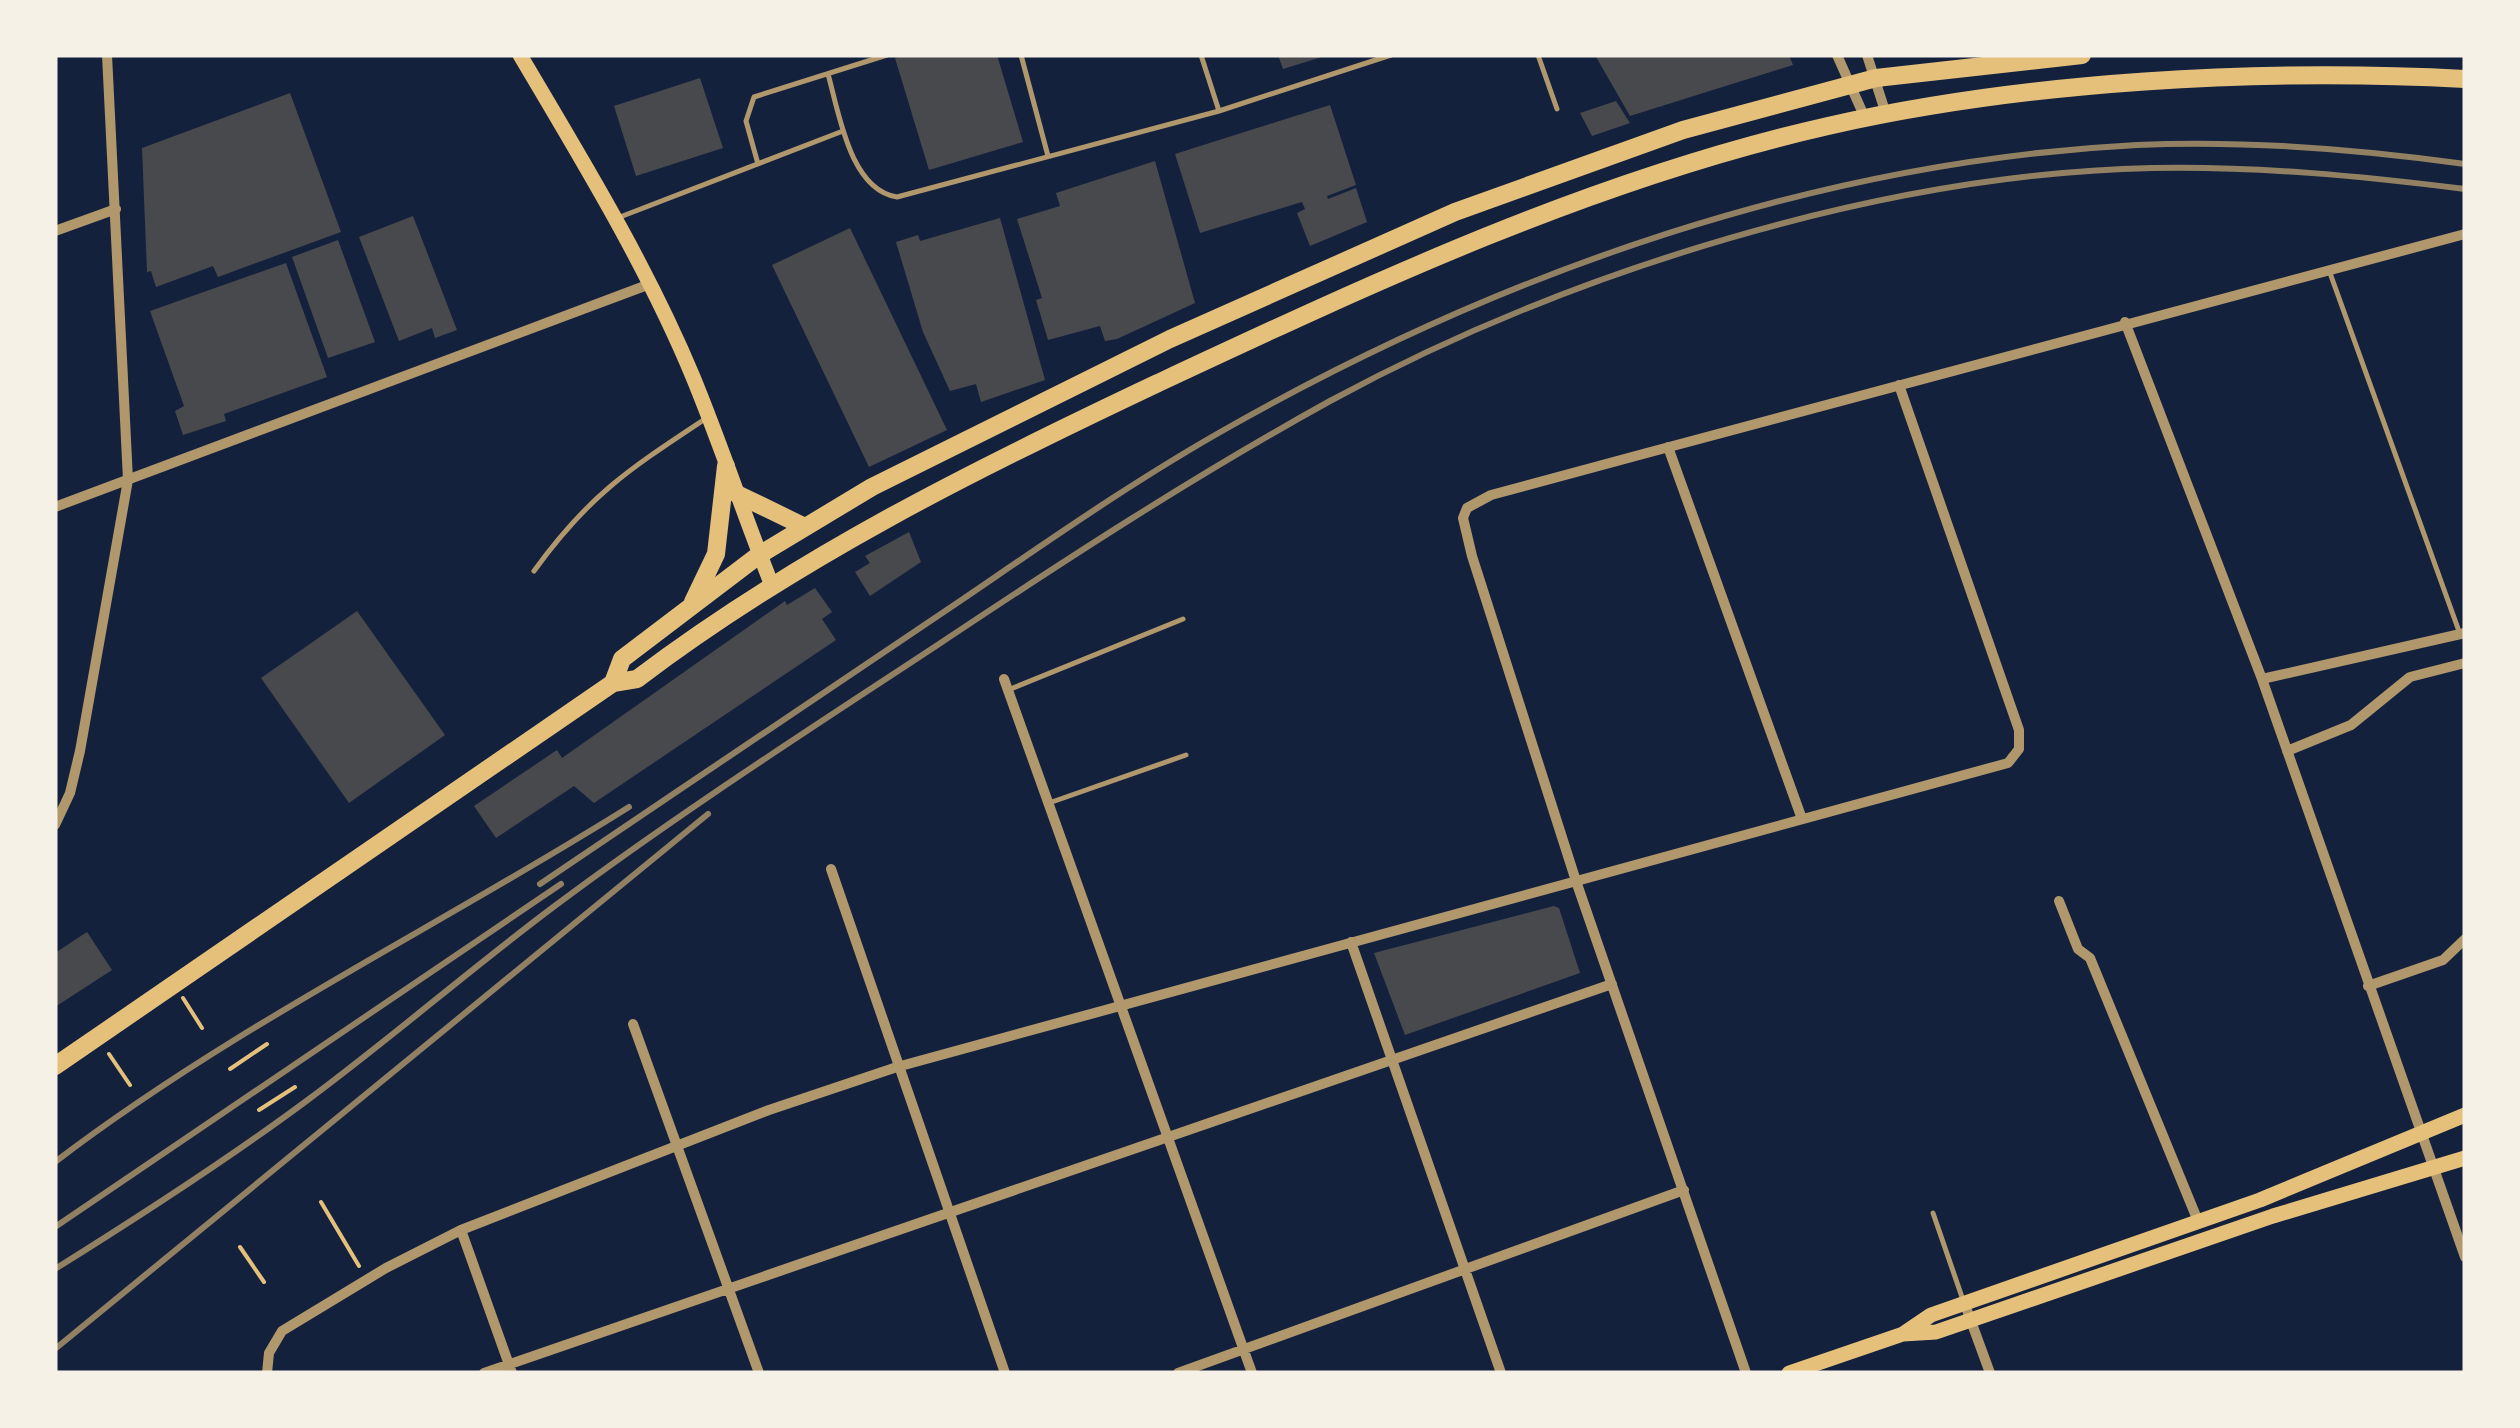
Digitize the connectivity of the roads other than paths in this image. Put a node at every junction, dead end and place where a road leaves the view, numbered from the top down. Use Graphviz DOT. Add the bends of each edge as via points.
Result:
graph roads {
  1 [pos="107,55"];
  2 [pos="520,55"];
  3 [pos="887,55"];
  4 [pos="1020,55"];
  5 [pos="1201,55"];
  6 [pos="1391,55"];
  7 [pos="1538,55"];
  8 [pos="1837,55"];
  9 [pos="1867,55"];
  10 [pos="2082,55"];
  11 [pos="1975,60"];
  12 [pos="828,74"];
  13 [pos="1876,78"];
  14 [pos="2465,79"];
  15 [pos="1853,84"];
  16 [pos="1557,110"];
  17 [pos="1220,111"];
  18 [pos="1886,114"];
  19 [pos="1866,118"];
  20 [pos="844,131"];
  21 [pos="1048,156"];
  22 [pos="758,164"];
  23 [pos="116,208"];
  24 [pos="617,218"];
  25 [pos="55,231"];
  26 [pos="2465,234"];
  27 [pos="2329,270"];
  28 [pos="650,284"];
  29 [pos="2126,322"];
  30 [pos="1899,386"];
  31 [pos="708,417"];
  32 [pos="1668,447"];
  33 [pos="726,466"];
  34 [pos="128,480"];
  35 [pos="737,494"];
  36 [pos="55,507"];
  37 [pos="804,526"];
  38 [pos="760,554"];
  39 [pos="534,571"];
  40 [pos="771,583"];
  41 [pos="688,611"];
  42 [pos="1183,619"];
  43 [pos="2463,634"];
  44 [pos="2465,663"];
  45 [pos="2262,678"];
  46 [pos="613,683"];
  47 [pos="1006,685"];
  48 [pos="2287,751"];
  49 [pos="1186,755"];
  50 [pos="1049,803"];
  51 [pos="1802,820"];
  52 [pos="55,825"];
  53 [pos="830,869"];
  54 [pos="1576,881"];
  55 [pos="2058,901"];
  56 [pos="2465,939"];
  57 [pos="1351,942"];
  58 [pos="1612,984"];
  59 [pos="2368,986"];
  60 [pos="1122,1006"];
  61 [pos="633,1024"];
  62 [pos="1391,1059"];
  63 [pos="55,1066"];
  64 [pos="897,1066"];
  65 [pos="2465,1116"];
  66 [pos="2420,1130"];
  67 [pos="1172,1139"];
  68 [pos="676,1145"];
  69 [pos="2465,1158"];
  70 [pos="2434,1168"];
  71 [pos="1684,1190"];
  72 [pos="949,1210"];
  73 [pos="1933,1213"];
  74 [pos="2198,1221"];
  75 [pos="460,1230"];
  76 [pos="2465,1257"];
  77 [pos="1464,1270"];
  78 [pos="729,1288"];
  79 [pos="1964,1302"];
  80 [pos="1971,1322"];
  81 [pos="1903,1334"];
  82 [pos="1244,1350"];
  83 [pos="510,1368"];
  84 [pos="267,1373"];
  85 [pos="484,1373"];
  86 [pos="759,1373"];
  87 [pos="1005,1373"];
  88 [pos="1178,1373"];
  89 [pos="1252,1373"];
  90 [pos="1501,1373"];
  91 [pos="1746,1373"];
  92 [pos="1789,1373"];
  93 [pos="1990,1373"];
  1 -- 23 [label="street"];
  2 -- 24 [label="main road"];
  3 -- 12 [label="lane"];
  4 -- 21 [label="lane"];
  5 -- 17 [label="lane"];
  6 -- 17 [label="lane"];
  7 -- 16 [label="lane"];
  8 -- 15 [label="street"];
  9 -- 13 [label="street"];
  10 -- 11 [label="main road"];
  11 -- 13 [label="main road"];
  12 -- 20 [label="lane"];
  12 -- 22 [label="lane" via="754,97 746,121"];
  13 -- 15 [label="main road"];
  13 -- 18 [label="street"];
  14 -- 18 [label="main road" via="2174,82"];
  15 -- 19 [label="street"];
  15 -- 37 [label="main road" via="1683,130 1455,212 1170,339"];
  17 -- 21 [label="lane"];
  18 -- 19 [label="main road"];
  19 -- 40 [label="main road" via="1696,161 1459,248 980,468"];
  20 -- 21 [label="lane" via="869,185 897,196"];
  20 -- 22 [label="lane"];
  22 -- 24 [label="lane"];
  23 -- 25 [label="street"];
  23 -- 34 [label="street"];
  24 -- 28 [label="main road"];
  26 -- 27 [label="street"];
  27 -- 29 [label="street"];
  27 -- 43 [label="lane"];
  28 -- 31 [label="main road"];
  28 -- 34 [label="street"];
  29 -- 30 [label="street"];
  29 -- 45 [label="street"];
  30 -- 32 [label="street"];
  30 -- 51 [label="street" via="2018,730 2015,757"];
  31 -- 33 [label="main road"];
  31 -- 39 [label="lane" via="610,482 569,522"];
  32 -- 51 [label="street"];
  32 -- 54 [label="street" via="1467,508 1464,529"];
  33 -- 35 [label="main road"];
  33 -- 41 [label="main road" via="716,554"];
  34 -- 36 [label="street"];
  34 -- 52 [label="street" via="80,751"];
  35 -- 37 [label="main road"];
  35 -- 38 [label="main road"];
  37 -- 38 [label="main road"];
  38 -- 40 [label="main road"];
  38 -- 41 [label="main road"];
  40 -- 46 [label="main road" via="637,679"];
  41 -- 46 [label="main road" via="622,659"];
  42 -- 47 [label="lane"];
  43 -- 45 [label="street"];
  44 -- 48 [label="street" via="2410,677 2351,725"];
  45 -- 48 [label="street"];
  46 -- 63 [label="main road"];
  47 -- 50 [label="street"];
  48 -- 59 [label="street"];
  49 -- 50 [label="lane"];
  50 -- 60 [label="street"];
  51 -- 54 [label="street"];
  53 -- 64 [label="street"];
  54 -- 57 [label="street"];
  54 -- 58 [label="street"];
  55 -- 74 [label="street" via="2078,950 2090,958"];
  56 -- 59 [label="street" via="2443,960"];
  57 -- 60 [label="street"];
  57 -- 62 [label="street"];
  58 -- 62 [label="street"];
  58 -- 71 [label="street"];
  59 -- 66 [label="street"];
  60 -- 64 [label="street"];
  60 -- 67 [label="street"];
  61 -- 68 [label="street"];
  62 -- 67 [label="street"];
  62 -- 77 [label="street"];
  64 -- 68 [label="street"];
  64 -- 72 [label="street"];
  65 -- 66 [label="main road"];
  66 -- 70 [label="street"];
  66 -- 74 [label="main road"];
  67 -- 72 [label="street"];
  67 -- 82 [label="street"];
  68 -- 75 [label="street"];
  68 -- 78 [label="street"];
  69 -- 70 [label="main road"];
  70 -- 76 [label="street"];
  70 -- 80 [label="main road" via="2273,1216"];
  71 -- 77 [label="street"];
  71 -- 91 [label="street"];
  72 -- 78 [label="street"];
  72 -- 87 [label="street"];
  73 -- 79 [label="lane"];
  74 -- 79 [label="main road"];
  75 -- 83 [label="street"];
  75 -- 84 [label="street" via="282,1331"];
  77 -- 82 [label="street"];
  77 -- 90 [label="street"];
  78 -- 83 [label="street"];
  78 -- 86 [label="street"];
  79 -- 80 [label="street"];
  79 -- 81 [label="main road"];
  80 -- 81 [label="main road"];
  80 -- 93 [label="street"];
  81 -- 92 [label="main road"];
  82 -- 88 [label="street"];
  82 -- 89 [label="street"];
  83 -- 85 [label="street"];
}
